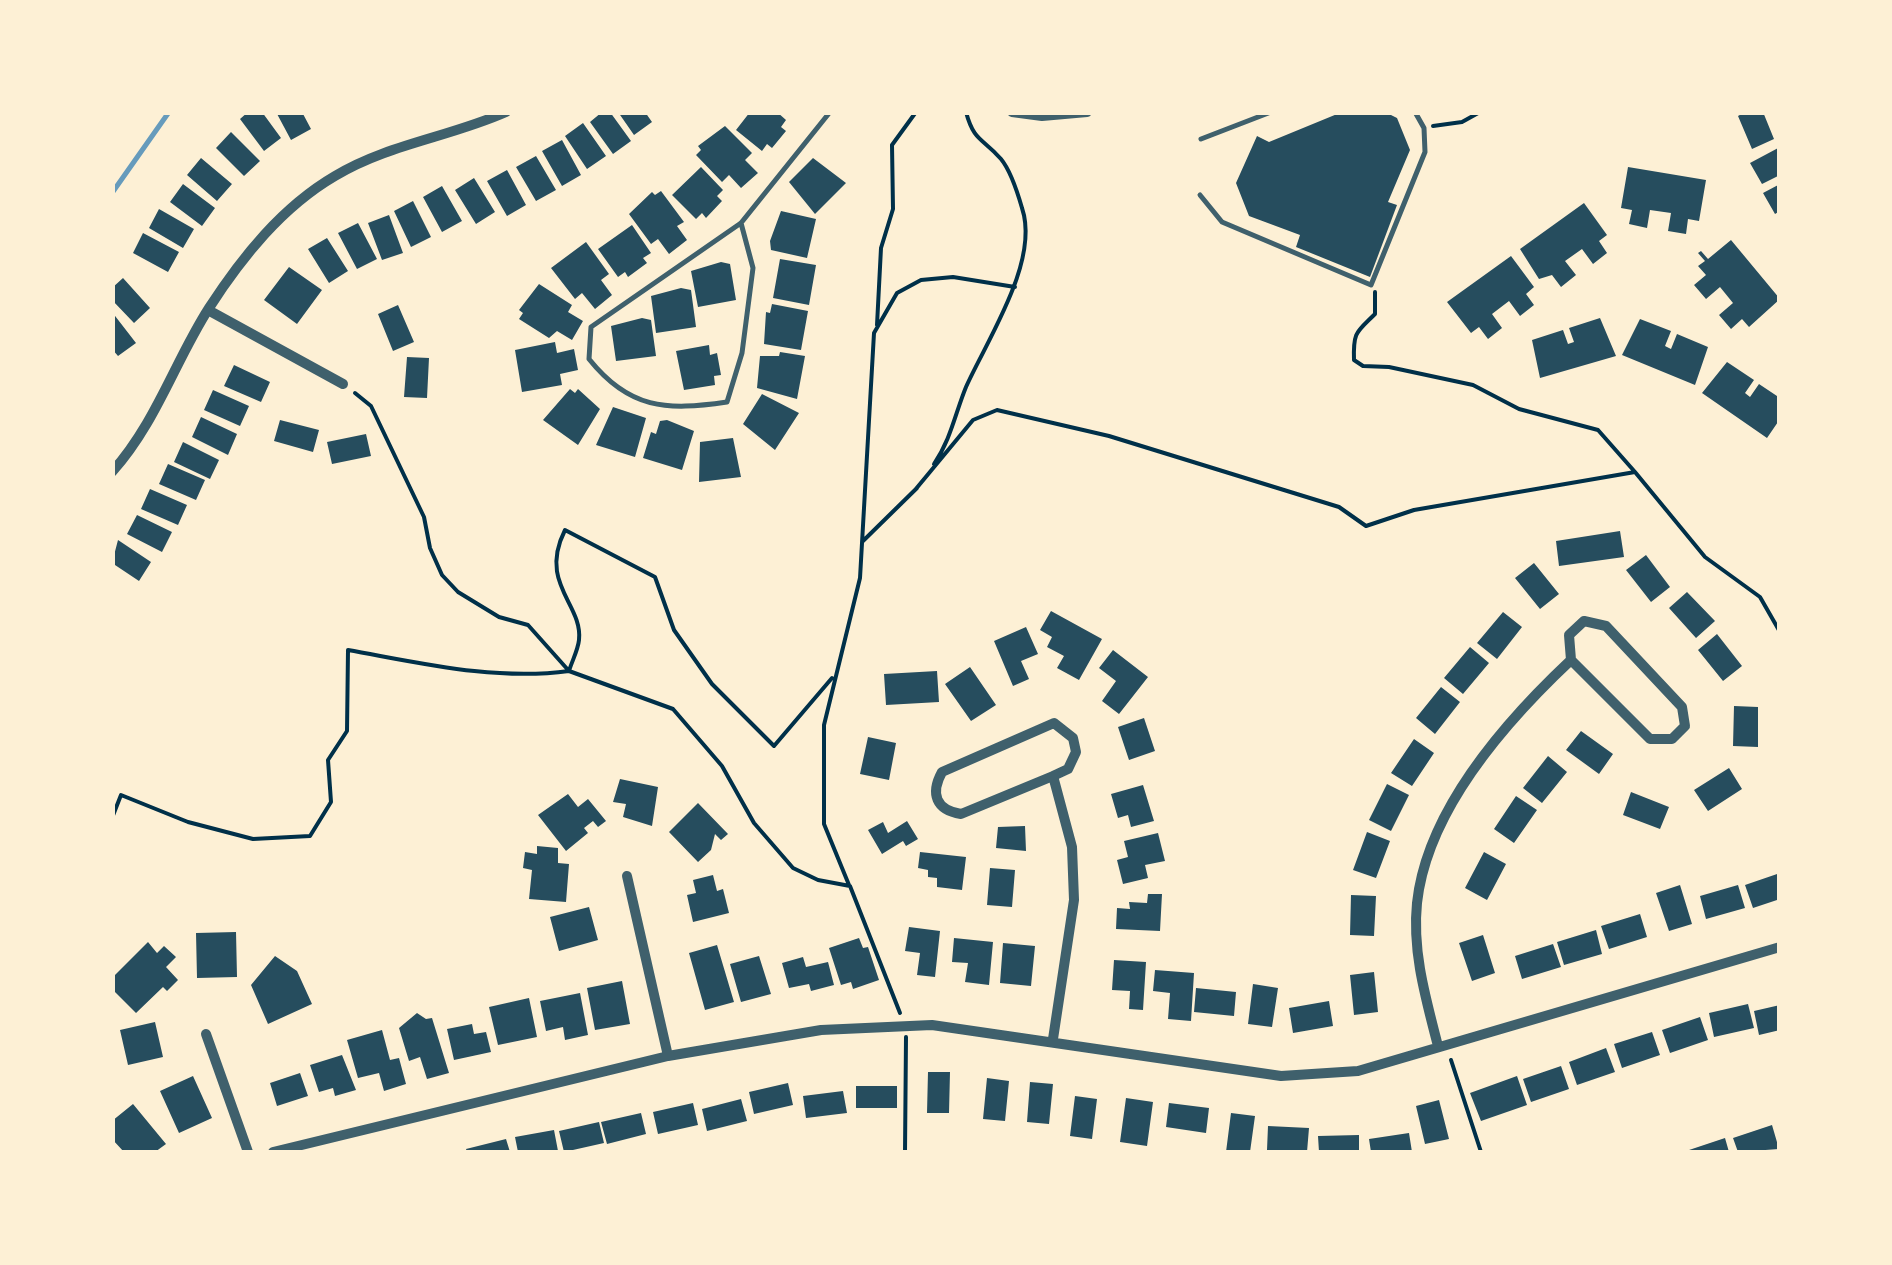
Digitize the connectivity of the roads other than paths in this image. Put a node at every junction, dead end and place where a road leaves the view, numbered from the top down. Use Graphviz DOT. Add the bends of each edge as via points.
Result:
graph roads {
  1 [pos="506,112"];
  2 [pos="830,112"];
  3 [pos="1012,112"];
  4 [pos="1087,112"];
  5 [pos="1271,112"];
  6 [pos="1415,112"];
  7 [pos="1042,114"];
  8 [pos="1201,139"];
  9 [pos="1200,195"];
  10 [pos="741,223"];
  11 [pos="208,310"];
  12 [pos="344,384"];
  13 [pos="112,472"];
  14 [pos="1571,660"];
  15 [pos="1053,776"];
  16 [pos="627,876"];
  17 [pos="1780,947"];
  18 [pos="206,1034"];
  19 [pos="1053,1039"];
  20 [pos="1438,1046"];
  21 [pos="668,1056"];
  22 [pos="248,1152"];
  23 [pos="273,1152"];
  1 -- 11 [label="street" via="335,175 282,214"];
  2 -- 10 [label="lane"];
  3 -- 7 [label="street"];
  4 -- 7 [label="street"];
  5 -- 8 [label="lane"];
  6 -- 9 [label="lane" via="1425,152 1370,286 1222,222"];
  10 -- 10 [label="lane" via="591,327 588,359 613,390 678,409 727,402 742,353 753,268"];
  11 -- 12 [label="street"];
  11 -- 13 [label="street" via="145,428"];
  14 -- 14 [label="street" via="1650,739 1672,739 1686,726 1682,707 1606,626 1584,621 1569,634"];
  14 -- 20 [label="street" via="1487,755 1428,856 1417,901 1417,945"];
  15 -- 15 [label="street" via="961,814 946,812 936,800 942,772 1054,723 1073,738 1076,752 1068,769"];
  15 -- 19 [label="street" via="1072,847 1074,900"];
  16 -- 21 [label="street"];
  17 -- 20 [label="street"];
  18 -- 22 [label="street"];
  19 -- 20 [label="street" via="1281,1076 1358,1071"];
  19 -- 21 [label="street" via="903,1026 821,1030"];
  21 -- 23 [label="street"];
}
